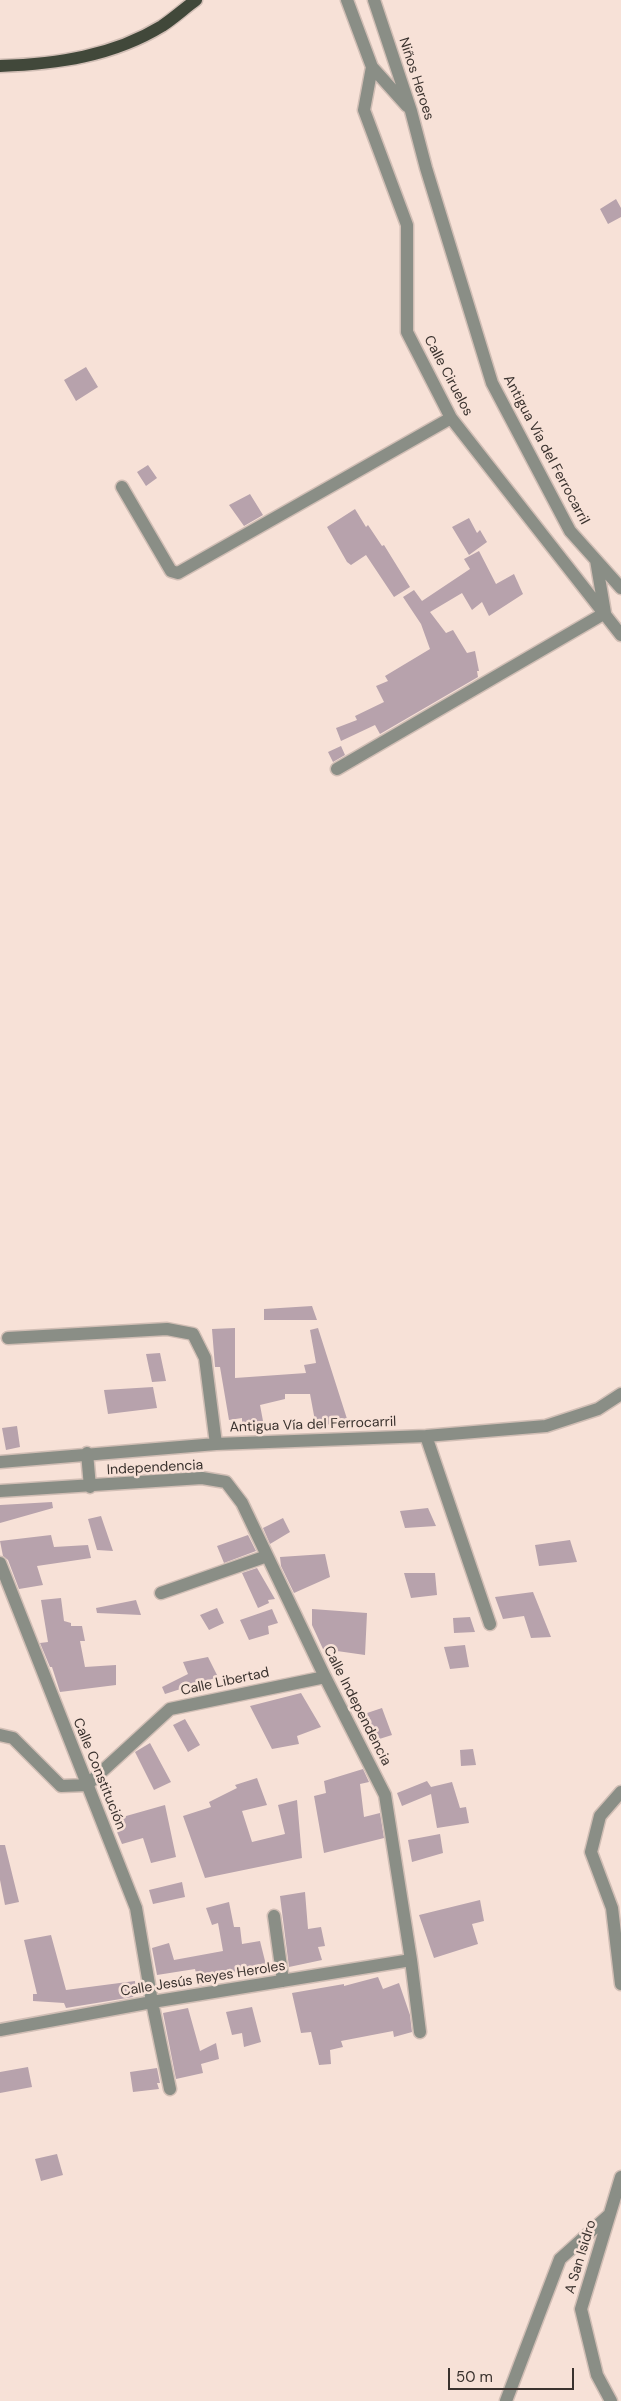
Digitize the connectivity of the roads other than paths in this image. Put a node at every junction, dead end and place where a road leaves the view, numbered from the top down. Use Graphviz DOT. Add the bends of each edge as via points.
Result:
graph roads {
  1 [pos="196,0"];
  2 [pos="347,0"];
  3 [pos="374,0"];
  4 [pos="0,66"];
  5 [pos="372,67"];
  6 [pos="411,111"];
  7 [pos="426,168"];
  8 [pos="451,418"];
  9 [pos="122,487"];
  10 [pos="596,560"];
  11 [pos="621,588"];
  12 [pos="605,613"];
  13 [pos="621,635"];
  14 [pos="337,769"];
  15 [pos="8,1338"];
  16 [pos="621,1394"];
  17 [pos="426,1436"];
  18 [pos="216,1444"];
  19 [pos="87,1453"];
  20 [pos="0,1462"];
  21 [pos="226,1482"];
  22 [pos="90,1487"];
  23 [pos="0,1491"];
  24 [pos="267,1556"];
  25 [pos="0,1563"];
  26 [pos="161,1593"];
  27 [pos="490,1624"];
  28 [pos="325,1677"];
  29 [pos="0,1735"];
  30 [pos="87,1785"];
  31 [pos="621,1792"];
  32 [pos="274,1916"];
  33 [pos="411,1960"];
  34 [pos="283,1981"];
  35 [pos="621,1984"];
  36 [pos="152,2002"];
  37 [pos="0,2030"];
  38 [pos="420,2032"];
  39 [pos="170,2089"];
  40 [pos="621,2177"];
  41 [pos="609,2216"];
  42 [pos="506,2401"];
  43 [pos="611,2401"];
  1 -- 4 [label="main road" via="162,26 108,51 44,64"];
  2 -- 5 [label="street"];
  3 -- 6 [label="street, Niños Heroes"];
  5 -- 6 [label="street"];
  5 -- 8 [label="street, Calle Ciruelos" via="364,110 407,225 407,332"];
  6 -- 7 [label="street, Niños Heroes"];
  7 -- 10 [label="street, Antigua Vía del Ferrocarril" via="492,384 570,531"];
  8 -- 9 [label="street" via="178,573 171,572"];
  8 -- 12 [label="street, Calle Ciruelos"];
  10 -- 11 [label="street, Antigua Vía del Ferrocarril"];
  10 -- 12 [label="street"];
  12 -- 13 [label="street, Calle Ciruelos"];
  12 -- 14 [label="street"];
  15 -- 18 [label="street" via="166,1330 193,1334 205,1358"];
  16 -- 17 [label="street, Antigua Vía del Ferrocarril" via="598,1409 546,1426"];
  17 -- 18 [label="street, Antigua Vía del Ferrocarril"];
  17 -- 27 [label="street"];
  18 -- 19 [label="street, Antigua Vía del Ferrocarril"];
  19 -- 20 [label="street, Antigua Vía del Ferrocarril"];
  19 -- 22 [label="street, Independencia"];
  21 -- 22 [label="street, Independencia" via="202,1478"];
  21 -- 24 [label="street, Calle Independencia" via="242,1503"];
  22 -- 23 [label="street"];
  24 -- 26 [label="street"];
  24 -- 28 [label="street, Calle Independencia"];
  25 -- 30 [label="street, Calle Constitución"];
  28 -- 30 [label="street, Calle Libertad" via="170,1709"];
  28 -- 33 [label="street, Calle Independencia" via="385,1795"];
  29 -- 30 [label="street" via="13,1738 61,1786"];
  30 -- 36 [label="street, Calle Constitución" via="136,1908"];
  31 -- 35 [label="street" via="600,1816 592,1852 612,1908"];
  32 -- 34 [label="street"];
  33 -- 34 [label="street, Calle Jesús Reyes Heroles"];
  33 -- 38 [label="street, Calle Independencia"];
  34 -- 36 [label="street, Calle Jesús Reyes Heroles"];
  36 -- 37 [label="street, Calle Jesús Reyes Heroles"];
  36 -- 39 [label="street, Calle Constitución"];
  40 -- 41 [label="street, A San Isidro"];
  41 -- 42 [label="street" via="560,2259"];
  41 -- 43 [label="street, A San Isidro" via="581,2309 597,2376"];
}
